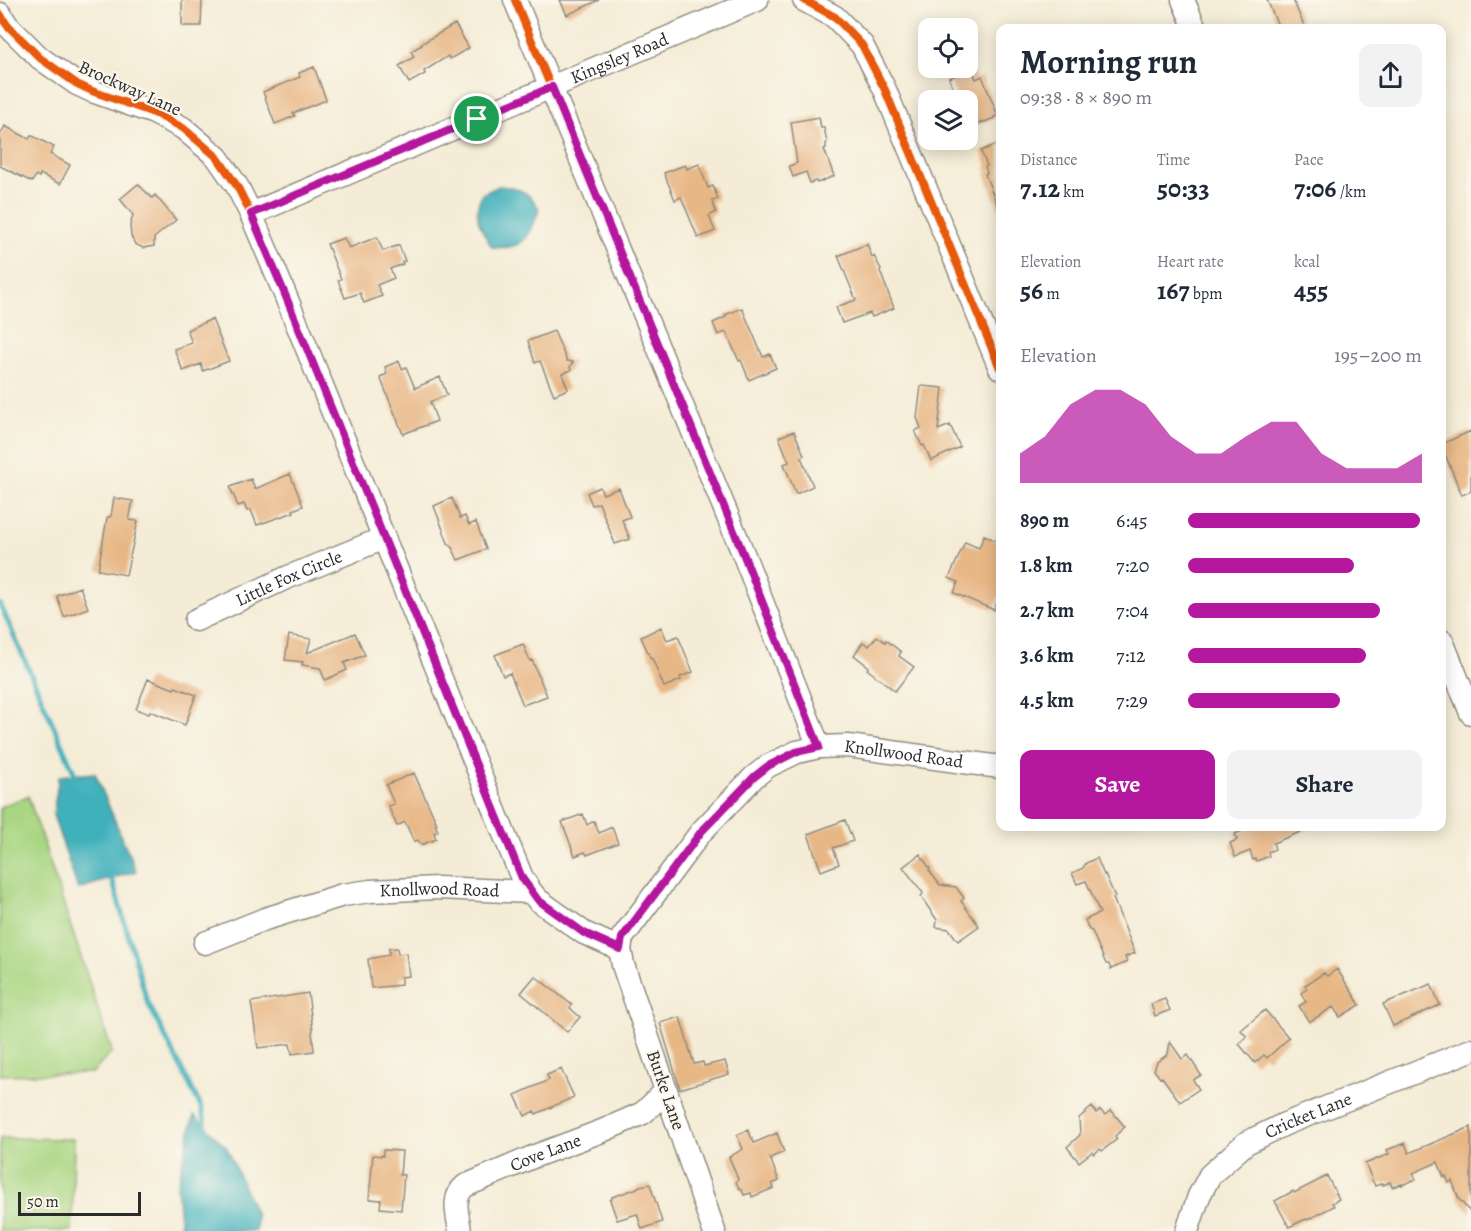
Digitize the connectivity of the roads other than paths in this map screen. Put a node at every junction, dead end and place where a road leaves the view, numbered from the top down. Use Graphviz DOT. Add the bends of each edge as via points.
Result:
graph roads {
  1 [pos="515,0"];
  2 [pos="757,0"];
  3 [pos="804,0"];
  4 [pos="1183,0"];
  5 [pos="0,14"];
  6 [pos="1193,24"];
  7 [pos="552,87"];
  8 [pos="251,214"];
  9 [pos="996,358"];
  10 [pos="384,538"];
  11 [pos="196,620"];
  12 [pos="1447,673"];
  13 [pos="1471,713"];
  14 [pos="819,747"];
  15 [pos="996,766"];
  16 [pos="531,892"];
  17 [pos="205,943"];
  18 [pos="620,949"];
  19 [pos="1471,1050"];
  20 [pos="666,1091"];
  21 [pos="460,1231"];
  22 [pos="714,1231"];
  23 [pos="1188,1231"];
  1 -- 7 [label="street"];
  2 -- 7 [label="street, Kingsley Road"];
  3 -- 9 [label="street" via="835,17 862,45 885,90"];
  4 -- 6 [label="street"];
  5 -- 8 [label="street, Brockway Lane" via="40,58 77,84 183,128 217,157"];
  7 -- 8 [label="street, Kingsley Road"];
  7 -- 14 [label="street"];
  8 -- 10 [label="street, Brockway Lane"];
  10 -- 11 [label="street, Little Fox Circle"];
  10 -- 16 [label="street, Brockway Lane"];
  12 -- 13 [label="street"];
  14 -- 15 [label="street, Knollwood Road" via="848,746"];
  14 -- 18 [label="street, Knollwood Road" via="796,752 754,777 701,832 622,938"];
  16 -- 17 [label="street, Knollwood Road" via="438,888 370,891 265,919"];
  16 -- 18 [label="street" via="584,933"];
  18 -- 20 [label="street, Burke Lane"];
  19 -- 23 [label="street, Cricket Lane" via="1246,1143 1210,1175"];
  20 -- 21 [label="street, Cove Lane" via="643,1113 465,1186 456,1203"];
  20 -- 22 [label="street, Burke Lane"];
}
